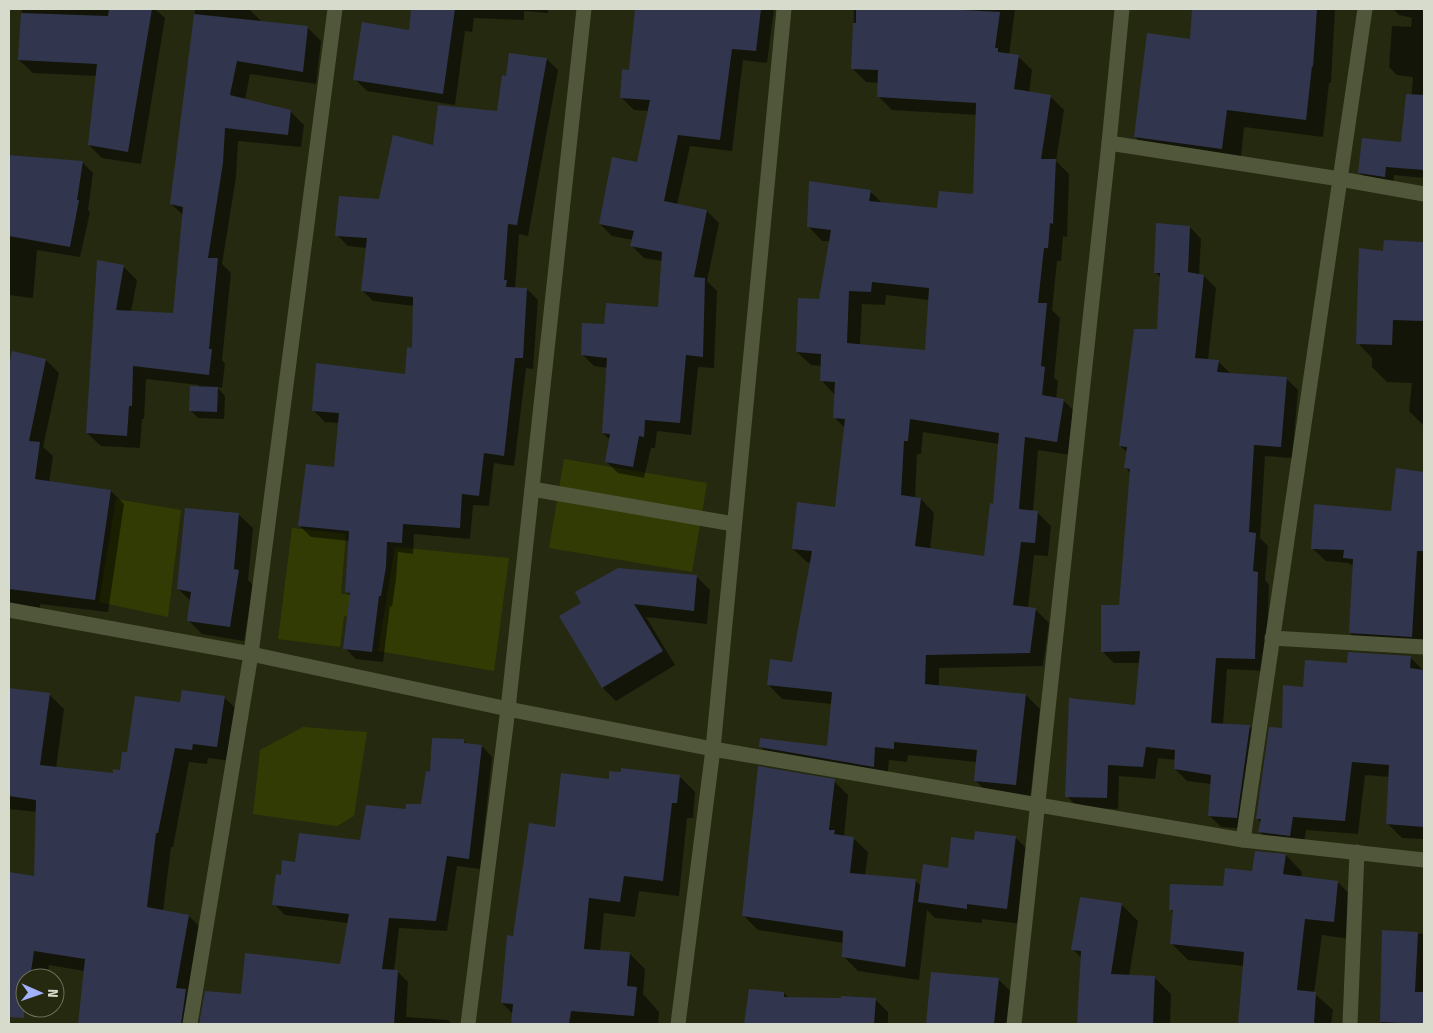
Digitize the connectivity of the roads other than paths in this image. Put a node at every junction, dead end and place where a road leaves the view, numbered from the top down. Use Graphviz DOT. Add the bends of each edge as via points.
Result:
graph roads {
  1 [pos="335,9"];
  2 [pos="584,9"];
  3 [pos="784,9"];
  4 [pos="1122,9"];
  5 [pos="1365,9"];
  6 [pos="1109,143"];
  7 [pos="1340,179"];
  8 [pos="1424,194"];
  9 [pos="532,489"];
  10 [pos="734,524"];
  11 [pos="9,610"];
  12 [pos="1272,638"];
  13 [pos="1424,647"];
  14 [pos="251,654"];
  15 [pos="508,709"];
  16 [pos="713,748"];
  17 [pos="1036,804"];
  18 [pos="1243,840"];
  19 [pos="1357,852"];
  20 [pos="1424,860"];
  21 [pos="190,1024"];
  22 [pos="468,1024"];
  23 [pos="678,1024"];
  24 [pos="1014,1024"];
  25 [pos="1350,1024"];
  1 -- 14 [label="street"];
  2 -- 9 [label="street"];
  3 -- 10 [label="street"];
  4 -- 6 [label="street"];
  5 -- 7 [label="street"];
  6 -- 7 [label="street"];
  6 -- 17 [label="street"];
  7 -- 8 [label="street"];
  7 -- 12 [label="street"];
  9 -- 10 [label="street"];
  9 -- 15 [label="street"];
  10 -- 16 [label="street"];
  11 -- 14 [label="street"];
  12 -- 13 [label="street"];
  12 -- 18 [label="street"];
  14 -- 15 [label="street"];
  14 -- 21 [label="street"];
  15 -- 16 [label="street"];
  15 -- 22 [label="street"];
  16 -- 17 [label="street"];
  16 -- 23 [label="street"];
  17 -- 18 [label="street"];
  17 -- 24 [label="street"];
  18 -- 19 [label="street"];
  19 -- 20 [label="street"];
  19 -- 25 [label="street"];
}
